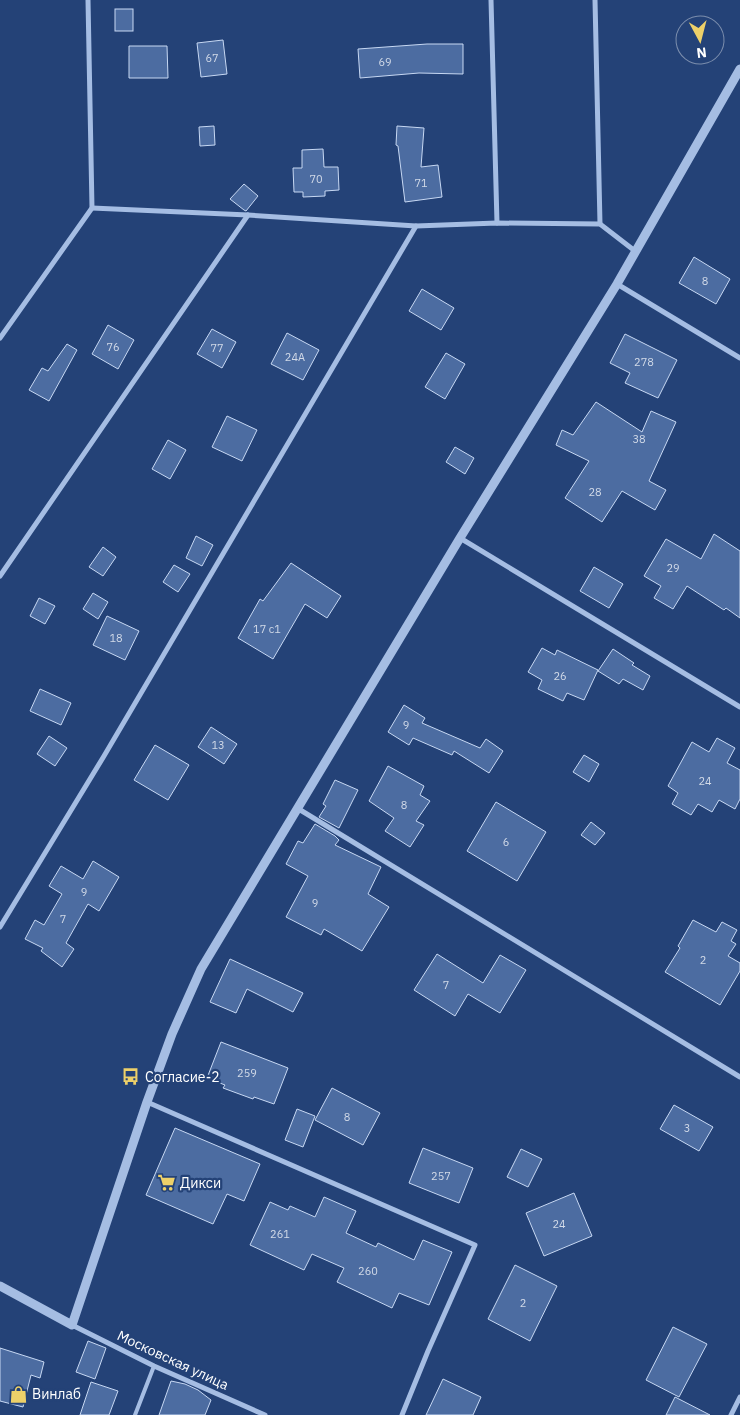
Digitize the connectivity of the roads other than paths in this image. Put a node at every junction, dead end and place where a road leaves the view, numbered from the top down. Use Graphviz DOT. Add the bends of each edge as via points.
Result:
graph roads {
  1 [pos="88,0"];
  2 [pos="491,0"];
  3 [pos="595,0"];
  4 [pos="740,69"];
  5 [pos="92,208"];
  6 [pos="248,214"];
  7 [pos="497,222"];
  8 [pos="600,224"];
  9 [pos="416,226"];
  10 [pos="635,251"];
  11 [pos="617,284"];
  12 [pos="0,338"];
  13 [pos="740,358"];
  14 [pos="460,538"];
  15 [pos="0,576"];
  16 [pos="740,707"];
  17 [pos="297,808"];
  18 [pos="0,927"];
  19 [pos="740,1077"];
  20 [pos="147,1102"];
  21 [pos="0,1286"];
  22 [pos="72,1324"];
  23 [pos="154,1366"];
  24 [pos="740,1397"];
  25 [pos="135,1415"];
  26 [pos="265,1415"];
  27 [pos="402,1415"];
  28 [pos="731,1415"];
  1 -- 5 [label="street"];
  2 -- 7 [label="street"];
  3 -- 8 [label="street"];
  4 -- 10 [label="street"];
  5 -- 6 [label="street"];
  5 -- 12 [label="street"];
  6 -- 9 [label="street"];
  6 -- 15 [label="street"];
  7 -- 8 [label="street"];
  7 -- 9 [label="street"];
  8 -- 10 [label="street"];
  9 -- 18 [label="street"];
  10 -- 11 [label="street"];
  11 -- 13 [label="street"];
  11 -- 14 [label="street"];
  14 -- 16 [label="street"];
  14 -- 17 [label="street"];
  17 -- 19 [label="street"];
  17 -- 20 [label="street" via="201,969"];
  20 -- 22 [label="street"];
  20 -- 27 [label="street" via="475,1245"];
  21 -- 22 [label="street"];
  22 -- 23 [label="street, Московская улица"];
  23 -- 25 [label="lane"];
  23 -- 26 [label="street, Московская улица"];
  24 -- 28 [label="street"];
}
